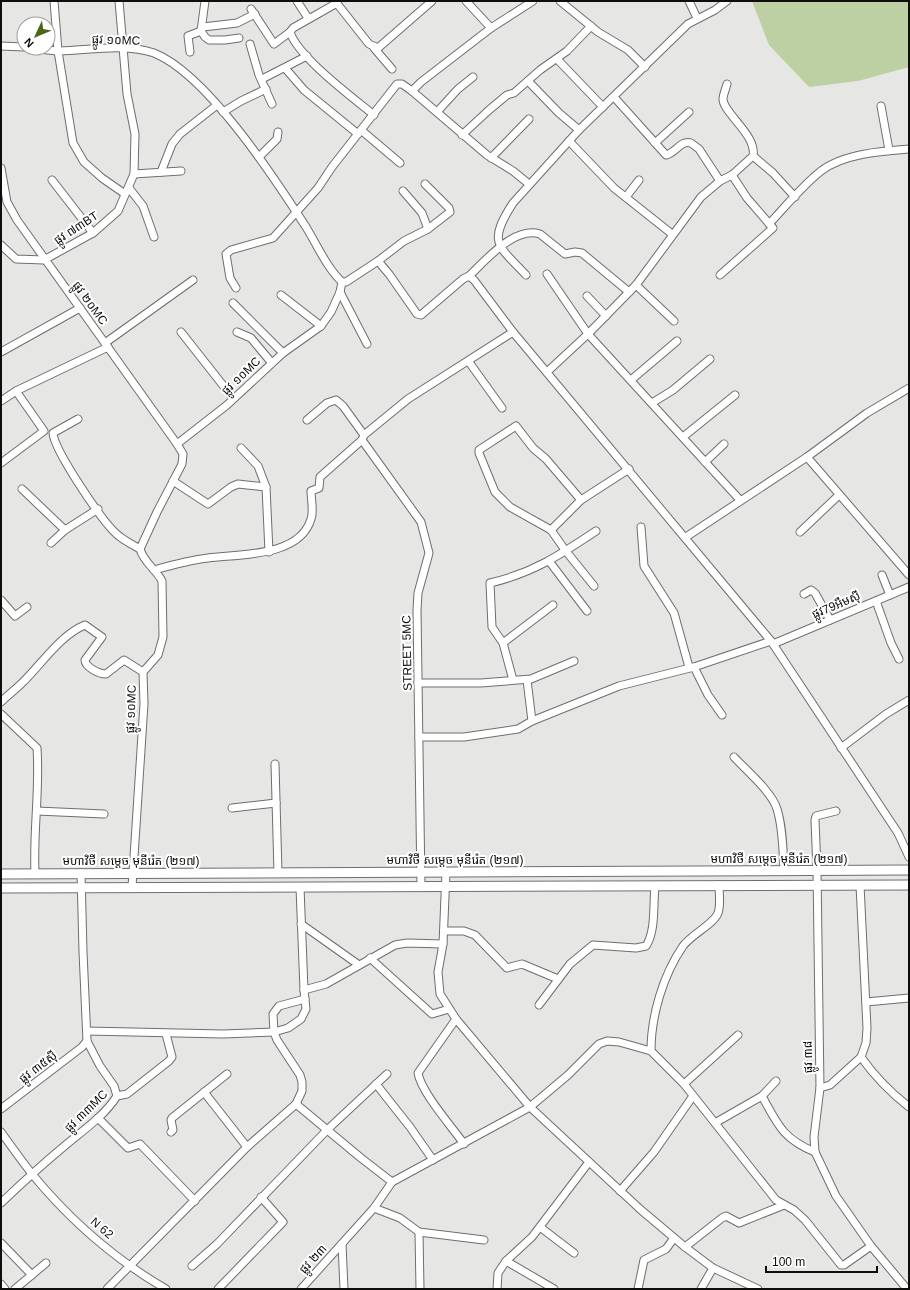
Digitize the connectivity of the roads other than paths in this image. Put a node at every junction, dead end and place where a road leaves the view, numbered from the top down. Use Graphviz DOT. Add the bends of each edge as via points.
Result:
graph roads {
  1 [pos="54,1"];
  2 [pos="119,1"];
  3 [pos="205,1"];
  4 [pos="297,1"];
  5 [pos="432,1"];
  6 [pos="466,1"];
  7 [pos="533,1"];
  8 [pos="560,1"];
  9 [pos="689,1"];
  10 [pos="727,1"];
  11 [pos="336,2"];
  12 [pos="308,18"];
  13 [pos="697,18"];
  14 [pos="591,26"];
  15 [pos="490,28"];
  16 [pos="202,29"];
  17 [pos="290,32"];
  18 [pos="239,38"];
  19 [pos="250,44"];
  20 [pos="1,46"];
  21 [pos="16,47"];
  22 [pos="122,48"];
  23 [pos="374,48"];
  24 [pos="58,51"];
  25 [pos="190,52"];
  26 [pos="307,56"];
  27 [pos="557,59"];
  28 [pos="644,67"];
  29 [pos="285,68"];
  30 [pos="392,69"];
  31 [pos="473,77"];
  32 [pos="262,78"];
  33 [pos="528,81"];
  34 [pos="726,84"];
  35 [pos="266,89"];
  36 [pos="412,91"];
  37 [pos="614,97"];
  38 [pos="272,104"];
  39 [pos="217,105"];
  40 [pos="881,106"];
  41 [pos="603,107"];
  42 [pos="223,112"];
  43 [pos="437,112"];
  44 [pos="689,112"];
  45 [pos="374,115"];
  46 [pos="529,119"];
  47 [pos="579,130"];
  48 [pos="278,132"];
  49 [pos="359,132"];
  50 [pos="462,135"];
  51 [pos="569,142"];
  52 [pos="655,144"];
  53 [pos="909,149"];
  54 [pos="889,150"];
  55 [pos="753,156"];
  56 [pos="259,157"];
  57 [pos="491,158"];
  58 [pos="400,163"];
  59 [pos="1,168"];
  60 [pos="181,171"];
  61 [pos="161,172"];
  62 [pos="134,174"];
  63 [pos="732,175"];
  64 [pos="52,180"];
  65 [pos="639,180"];
  66 [pos="720,181"];
  67 [pos="425,184"];
  68 [pos="530,184"];
  69 [pos="127,191"];
  70 [pos="403,191"];
  71 [pos="626,197"];
  72 [pos="795,197"];
  73 [pos="296,213"];
  74 [pos="769,224"];
  75 [pos="428,229"];
  76 [pos="93,233"];
  77 [pos="672,234"];
  78 [pos="154,237"];
  79 [pos="1,245"];
  80 [pos="499,246"];
  81 [pos="44,260"];
  82 [pos="378,261"];
  83 [pos="547,274"];
  84 [pos="526,275"];
  85 [pos="720,275"];
  86 [pos="468,276"];
  87 [pos="193,280"];
  88 [pos="342,282"];
  89 [pos="636,285"];
  90 [pos="236,288"];
  91 [pos="340,292"];
  92 [pos="629,292"];
  93 [pos="281,295"];
  94 [pos="587,296"];
  95 [pos="233,303"];
  96 [pos="80,308"];
  97 [pos="606,316"];
  98 [pos="674,321"];
  99 [pos="321,326"];
  100 [pos="181,332"];
  101 [pos="237,332"];
  102 [pos="513,332"];
  103 [pos="588,334"];
  104 [pos="677,341"];
  105 [pos="367,344"];
  106 [pos="106,345"];
  107 [pos="1,352"];
  108 [pos="283,353"];
  109 [pos="710,359"];
  110 [pos="271,362"];
  111 [pos="469,362"];
  112 [pos="547,372"];
  113 [pos="632,380"];
  114 [pos="909,388"];
  115 [pos="16,391"];
  116 [pos="735,395"];
  117 [pos="233,398"];
  118 [pos="1,401"];
  119 [pos="652,403"];
  120 [pos="502,408"];
  121 [pos="78,419"];
  122 [pos="307,420"];
  123 [pos="44,431"];
  124 [pos="53,433"];
  125 [pos="683,437"];
  126 [pos="363,438"];
  127 [pos="177,444"];
  128 [pos="724,444"];
  129 [pos="241,448"];
  130 [pos="807,458"];
  131 [pos="705,462"];
  132 [pos="1,464"];
  133 [pos="629,469"];
  134 [pos="173,481"];
  135 [pos="266,487"];
  136 [pos="22,489"];
  137 [pos="839,495"];
  138 [pos="582,500"];
  139 [pos="740,500"];
  140 [pos="98,510"];
  141 [pos="641,527"];
  142 [pos="65,530"];
  143 [pos="550,530"];
  144 [pos="596,531"];
  145 [pos="800,532"];
  146 [pos="686,537"];
  147 [pos="50,543"];
  148 [pos="140,549"];
  149 [pos="565,550"];
  150 [pos="269,552"];
  151 [pos="549,561"];
  152 [pos="154,570"];
  153 [pos="882,575"];
  154 [pos="909,575"];
  155 [pos="594,586"];
  156 [pos="908,589"];
  157 [pos="804,594"];
  158 [pos="890,595"];
  159 [pos="1,600"];
  160 [pos="876,601"];
  161 [pos="553,605"];
  162 [pos="27,607"];
  163 [pos="587,611"];
  164 [pos="830,620"];
  165 [pos="503,643"];
  166 [pos="772,643"];
  167 [pos="899,658"];
  168 [pos="574,661"];
  169 [pos="692,667"];
  170 [pos="143,672"];
  171 [pos="513,680"];
  172 [pos="527,680"];
  173 [pos="418,682"];
  174 [pos="909,700"];
  175 [pos="1,702"];
  176 [pos="1,714"];
  177 [pos="722,715"];
  178 [pos="532,721"];
  179 [pos="419,737"];
  180 [pos="841,748"];
  181 [pos="734,757"];
  182 [pos="275,764"];
  183 [pos="276,804"];
  184 [pos="232,808"];
  185 [pos="37,811"];
  186 [pos="836,811"];
  187 [pos="104,814"];
  188 [pos="909,857"];
  189 [pos="784,870"];
  190 [pos="817,870"];
  191 [pos="909,870"];
  192 [pos="278,872"];
  193 [pos="421,872"];
  194 [pos="446,872"];
  195 [pos="35,873"];
  196 [pos="81,873"];
  197 [pos="132,873"];
  198 [pos="1,874"];
  199 [pos="719,885"];
  200 [pos="817,885"];
  201 [pos="860,885"];
  202 [pos="909,885"];
  203 [pos="421,886"];
  204 [pos="447,886"];
  205 [pos="655,886"];
  206 [pos="132,887"];
  207 [pos="300,887"];
  208 [pos="1,888"];
  209 [pos="81,888"];
  210 [pos="301,924"];
  211 [pos="444,931"];
  212 [pos="443,944"];
  213 [pos="370,958"];
  214 [pos="359,965"];
  215 [pos="558,978"];
  216 [pos="304,990"];
  217 [pos="909,998"];
  218 [pos="305,999"];
  219 [pos="866,1002"];
  220 [pos="539,1005"];
  221 [pos="449,1009"];
  222 [pos="456,1019"];
  223 [pos="87,1031"];
  224 [pos="274,1032"];
  225 [pos="166,1034"];
  226 [pos="738,1035"];
  227 [pos="88,1041"];
  228 [pos="651,1051"];
  229 [pos="861,1057"];
  230 [pos="227,1074"];
  231 [pos="387,1074"];
  232 [pos="776,1081"];
  233 [pos="376,1084"];
  234 [pos="684,1084"];
  235 [pos="820,1088"];
  236 [pos="204,1092"];
  237 [pos="117,1096"];
  238 [pos="693,1096"];
  239 [pos="762,1096"];
  240 [pos="296,1104"];
  241 [pos="530,1107"];
  242 [pos="909,1107"];
  243 [pos="1,1109"];
  244 [pos="98,1118"];
  245 [pos="715,1123"];
  246 [pos="327,1130"];
  247 [pos="1,1132"];
  248 [pos="171,1132"];
  249 [pos="464,1144"];
  250 [pos="247,1147"];
  251 [pos="815,1152"];
  252 [pos="433,1160"];
  253 [pos="589,1162"];
  254 [pos="32,1174"];
  255 [pos="392,1182"];
  256 [pos="620,1191"];
  257 [pos="261,1197"];
  258 [pos="195,1201"];
  259 [pos="1,1203"];
  260 [pos="784,1205"];
  261 [pos="374,1208"];
  262 [pos="540,1227"];
  263 [pos="419,1232"];
  264 [pos="674,1238"];
  265 [pos="484,1240"];
  266 [pos="1,1243"];
  267 [pos="342,1244"];
  268 [pos="871,1246"];
  269 [pos="685,1247"];
  270 [pos="574,1253"];
  271 [pos="506,1261"];
  272 [pos="46,1263"];
  273 [pos="131,1266"];
  274 [pos="192,1266"];
  275 [pos="713,1268"];
  276 [pos="32,1275"];
  277 [pos="1,1284"];
  278 [pos="6,1289"];
  279 [pos="15,1289"];
  280 [pos="107,1289"];
  281 [pos="166,1289"];
  282 [pos="218,1289"];
  283 [pos="301,1289"];
  284 [pos="344,1289"];
  285 [pos="420,1289"];
  286 [pos="497,1289"];
  287 [pos="554,1289"];
  288 [pos="638,1289"];
  289 [pos="701,1289"];
  290 [pos="758,1289"];
  291 [pos="907,1289"];
  1 -- 24 [label="street"];
  2 -- 22 [label="street, ផ្លូវ ៧៣BT"];
  3 -- 16 [label="street"];
  4 -- 12 [label="street"];
  5 -- 23 [label="street" via="383,44"];
  6 -- 15 [label="street"];
  7 -- 15 [label="street"];
  8 -- 14 [label="street"];
  9 -- 13 [label="street"];
  10 -- 13 [label="street"];
  11 -- 12 [label="street"];
  11 -- 23 [label="street"];
  12 -- 17 [label="street"];
  13 -- 28 [label="street"];
  14 -- 27 [label="street"];
  14 -- 28 [label="street" via="628,50"];
  15 -- 36 [label="street"];
  16 -- 17 [label="street" via="237,23 253,11 274,44"];
  16 -- 18 [label="street" via="209,40"];
  16 -- 25 [label="street" via="188,36"];
  17 -- 26 [label="street"];
  19 -- 32 [label="street"];
  20 -- 21 [label="street"];
  22 -- 24 [label="street, ផ្លូវ ១០MC"];
  22 -- 39 [label="street, ផ្លូវ ១០MC" via="153,53 165,59 199,86"];
  22 -- 62 [label="street, ផ្លូវ ៧៣BT" via="126,94 135,134"];
  23 -- 30 [label="street"];
  24 -- 69 [label="street" via="73,143 77,153 102,178"];
  26 -- 29 [label="street"];
  26 -- 45 [label="street"];
  27 -- 33 [label="street"];
  27 -- 41 [label="street"];
  28 -- 37 [label="street"];
  29 -- 32 [label="street"];
  29 -- 49 [label="street" via="304,90"];
  31 -- 43 [label="street"];
  32 -- 35 [label="street"];
  33 -- 47 [label="street"];
  33 -- 50 [label="street" via="514,94 508,95 488,110"];
  34 -- 55 [label="street" via="724,104 752,144"];
  35 -- 38 [label="street"];
  35 -- 42 [label="street"];
  36 -- 43 [label="street"];
  36 -- 45 [label="street" via="402,84 397,84"];
  37 -- 41 [label="street"];
  37 -- 52 [label="street"];
  39 -- 42 [label="street, ផ្លូវ ១០MC"];
  39 -- 61 [label="street" via="180,134 172,144"];
  40 -- 54 [label="street"];
  41 -- 47 [label="street"];
  42 -- 56 [label="street, ផ្លូវ ១០MC"];
  43 -- 50 [label="street"];
  44 -- 52 [label="street"];
  45 -- 49 [label="street"];
  46 -- 57 [label="street"];
  47 -- 51 [label="street"];
  48 -- 56 [label="street" via="277,139"];
  49 -- 58 [label="street"];
  49 -- 73 [label="street" via="318,188"];
  50 -- 57 [label="street"];
  51 -- 68 [label="street"];
  51 -- 71 [label="street"];
  52 -- 66 [label="street" via="666,155 682,144 691,143 699,149"];
  53 -- 54 [label="street"];
  54 -- 72 [label="street" via="836,162 821,171"];
  55 -- 63 [label="street"];
  55 -- 72 [label="street"];
  56 -- 73 [label="street, ផ្លូវ ១០MC"];
  57 -- 68 [label="street"];
  59 -- 81 [label="street, ផ្លូវ ២០MC" via="7,202"];
  60 -- 61 [label="street"];
  61 -- 62 [label="street"];
  62 -- 69 [label="street, ផ្លូវ ៧៣BT"];
  63 -- 66 [label="street"];
  63 -- 74 [label="street"];
  64 -- 76 [label="street"];
  65 -- 71 [label="street"];
  66 -- 77 [label="street" via="701,197"];
  67 -- 75 [label="street" via="450,212"];
  68 -- 80 [label="street" via="506,213 498,233"];
  69 -- 76 [label="street, ផ្លូវ ៧៣BT" via="118,211"];
  69 -- 78 [label="street" via="143,206"];
  70 -- 75 [label="street" via="422,213"];
  71 -- 77 [label="street"];
  72 -- 74 [label="street"];
  73 -- 88 [label="street, ផ្លូវ ១០MC"];
  73 -- 90 [label="street" via="273,238 231,250 226,254 230,278"];
  74 -- 85 [label="street" via="773,228"];
  75 -- 82 [label="street" via="404,241"];
  76 -- 81 [label="street, ផ្លូវ ៧៣BT"];
  77 -- 89 [label="street"];
  79 -- 81 [label="street" via="16,259"];
  80 -- 84 [label="street"];
  80 -- 86 [label="street"];
  80 -- 92 [label="street" via="528,233 540,234 565,254 582,253"];
  81 -- 96 [label="street, ផ្លូវ ២០MC"];
  82 -- 86 [label="street" via="417,314 421,315"];
  82 -- 88 [label="street" via="346,282"];
  83 -- 103 [label="street"];
  86 -- 102 [label="street" via="474,280"];
  87 -- 106 [label="street"];
  88 -- 91 [label="street, ផ្លូវ ១០MC"];
  89 -- 92 [label="street"];
  89 -- 98 [label="street"];
  91 -- 99 [label="street, ផ្លូវ ១០MC"];
  91 -- 105 [label="street"];
  92 -- 97 [label="street"];
  93 -- 99 [label="street"];
  94 -- 97 [label="street"];
  95 -- 108 [label="street"];
  96 -- 106 [label="street, ផ្លូវ ២០MC"];
  96 -- 107 [label="street"];
  97 -- 103 [label="street"];
  99 -- 108 [label="street, ផ្លូវ ១០MC"];
  100 -- 117 [label="street"];
  101 -- 110 [label="street" via="251,338"];
  102 -- 111 [label="street"];
  102 -- 112 [label="street"];
  103 -- 112 [label="street"];
  103 -- 113 [label="street"];
  104 -- 113 [label="street"];
  106 -- 115 [label="street"];
  106 -- 127 [label="street, ផ្លូវ ២០MC"];
  108 -- 110 [label="street, ផ្លូវ ១០MC"];
  109 -- 119 [label="street" via="673,390"];
  110 -- 117 [label="street, ផ្លូវ ១០MC"];
  111 -- 120 [label="street"];
  111 -- 126 [label="street" via="408,400"];
  112 -- 133 [label="street"];
  113 -- 119 [label="street"];
  114 -- 130 [label="street" via="867,413"];
  115 -- 118 [label="street"];
  115 -- 123 [label="street"];
  116 -- 125 [label="street"];
  117 -- 127 [label="street, ផ្លូវ ១០MC"];
  119 -- 125 [label="street"];
  121 -- 124 [label="street"];
  122 -- 126 [label="street, STREET 5MC" via="327,403 336,400 343,406"];
  123 -- 124 [label="street" via="50,429"];
  123 -- 132 [label="street"];
  124 -- 140 [label="street" via="74,477"];
  125 -- 131 [label="street"];
  126 -- 150 [label="street" via="320,476 319,488 312,490 312,518 305,530 293,543"];
  126 -- 173 [label="street, STREET 5MC" via="421,522 429,553 418,593"];
  127 -- 134 [label="street" via="183,454 182,464"];
  128 -- 131 [label="street"];
  129 -- 135 [label="street" via="258,466"];
  130 -- 137 [label="street"];
  130 -- 139 [label="street"];
  131 -- 139 [label="street"];
  133 -- 138 [label="street"];
  133 -- 146 [label="street"];
  134 -- 135 [label="street" via="208,504 238,484"];
  134 -- 148 [label="street"];
  135 -- 150 [label="street"];
  136 -- 142 [label="street"];
  137 -- 145 [label="street"];
  137 -- 154 [label="street"];
  138 -- 143 [label="street"];
  138 -- 143 [label="street" via="516,426 479,450 495,492 510,507"];
  139 -- 146 [label="street"];
  140 -- 142 [label="street"];
  140 -- 148 [label="street" via="118,536"];
  141 -- 169 [label="street" via="644,566 674,613"];
  142 -- 147 [label="street"];
  143 -- 149 [label="street"];
  144 -- 149 [label="street"];
  146 -- 166 [label="street"];
  148 -- 152 [label="street, ផ្លូវ ១០MC" via="144,560"];
  149 -- 151 [label="street"];
  149 -- 155 [label="street"];
  150 -- 152 [label="street" via="185,561"];
  151 -- 163 [label="street"];
  151 -- 165 [label="street" via="522,574 490,583 492,627"];
  152 -- 170 [label="street, ផ្លូវ ១០MC" via="162,582 163,637 158,655"];
  153 -- 158 [label="street"];
  156 -- 158 [label="street, ផ្លូវ79អឹមស៊ី"];
  157 -- 164 [label="street" via="811,590 815,593"];
  158 -- 160 [label="street, ផ្លូវ79អឹមស៊ី"];
  159 -- 162 [label="street" via="15,616"];
  160 -- 164 [label="street, ផ្លូវ79អឹមស៊ី"];
  160 -- 167 [label="street"];
  161 -- 165 [label="street"];
  164 -- 166 [label="street, ផ្លូវ79អឹមស៊ី"];
  165 -- 171 [label="street"];
  166 -- 169 [label="street, ផ្លូវ79អឹមស៊ី"];
  166 -- 180 [label="street"];
  168 -- 172 [label="street"];
  169 -- 177 [label="street"];
  169 -- 178 [label="street, ផ្លូវ79អឹមស៊ី" via="619,686"];
  170 -- 175 [label="street" via="124,660 106,674 101,674 86,664 85,660 102,637 85,625 68,636"];
  170 -- 197 [label="street, ផ្លូវ ១០MC" via="144,704"];
  171 -- 172 [label="street"];
  171 -- 173 [label="street" via="481,684"];
  172 -- 178 [label="street"];
  173 -- 179 [label="street, STREET 5MC"];
  174 -- 180 [label="street"];
  176 -- 185 [label="street" via="37,748"];
  178 -- 179 [label="street, ផ្លូវ79អឹមស៊ី" via="504,733 464,737"];
  179 -- 193 [label="street, STREET 5MC"];
  180 -- 188 [label="street" via="898,833"];
  181 -- 189 [label="street" via="777,808"];
  182 -- 183 [label="street"];
  183 -- 184 [label="street"];
  183 -- 192 [label="street"];
  185 -- 187 [label="street"];
  185 -- 195 [label="street"];
  186 -- 190 [label="street, ផ្លូវ ៣៨" via="815,818"];
  189 -- 190 [label="main road, មហាវិថី សម្តេច មុនីរ៉េត (២១៧)"];
  189 -- 194 [label="main road, មហាវិថី សម្តេច មុនីរ៉េត (២១៧)"];
  190 -- 191 [label="main road, មហាវិថី សម្តេច មុនីរ៉េត (២១៧)"];
  190 -- 200 [label="street, ផ្លូវ ៣៨"];
  192 -- 193 [label="main road, មហាវិថី សម្តេច មុនីរ៉េត (២១៧)"];
  192 -- 197 [label="main road, មហាវិថី សម្តេច មុនីរ៉េត (២១៧)"];
  193 -- 194 [label="main road, មហាវិថី សម្តេច មុនីរ៉េត (២១៧)"];
  193 -- 203 [label="street, STREET 5MC"];
  194 -- 204 [label="street"];
  195 -- 196 [label="main road, មហាវិថី សម្តេច មុនីរ៉េត (២១៧)"];
  195 -- 198 [label="main road, មហាវិថី សម្តេច មុនីរ៉េត (២១៧)"];
  196 -- 197 [label="main road, មហាវិថី សម្តេច មុនីរ៉េត (២១៧)"];
  196 -- 209 [label="street"];
  197 -- 206 [label="street, ផ្លូវ ១០MC"];
  199 -- 200 [label="main road"];
  199 -- 205 [label="main road"];
  199 -- 228 [label="street" via="718,913 712,922 693,935 682,948 663,989 655,1010"];
  200 -- 201 [label="main road"];
  200 -- 235 [label="street, ផ្លូវ ៣៨"];
  201 -- 202 [label="main road"];
  201 -- 219 [label="street"];
  203 -- 204 [label="main road"];
  203 -- 207 [label="main road"];
  204 -- 205 [label="main road"];
  204 -- 211 [label="street"];
  205 -- 215 [label="street" via="652,929 646,946 636,948 593,945"];
  206 -- 207 [label="main road"];
  206 -- 209 [label="main road"];
  207 -- 210 [label="street"];
  208 -- 209 [label="main road"];
  209 -- 223 [label="street"];
  210 -- 214 [label="street"];
  210 -- 216 [label="street"];
  211 -- 212 [label="street"];
  211 -- 215 [label="street" via="464,931 475,935 507,968 522,964"];
  212 -- 213 [label="street" via="395,945"];
  212 -- 221 [label="street" via="438,972 440,994"];
  213 -- 214 [label="street"];
  213 -- 221 [label="street" via="432,1014"];
  214 -- 216 [label="street" via="326,984"];
  215 -- 220 [label="street"];
  216 -- 218 [label="street"];
  217 -- 219 [label="street"];
  218 -- 224 [label="street" via="306,1009 300,1019 288,1028"];
  218 -- 224 [label="street" via="279,1006 275,1010"];
  219 -- 229 [label="street" via="866,1043"];
  221 -- 222 [label="street"];
  222 -- 241 [label="street"];
  222 -- 249 [label="street" via="418,1073 432,1099"];
  223 -- 225 [label="street"];
  223 -- 227 [label="street"];
  224 -- 225 [label="street"];
  224 -- 240 [label="street" via="302,1082 302,1091"];
  225 -- 237 [label="street, ផ្លូវ ៣៣MC" via="172,1057 127,1094"];
  226 -- 234 [label="street"];
  227 -- 237 [label="street" via="100,1066 114,1086"];
  227 -- 243 [label="street, ផ្លូវ ៣៥ស៊ី"];
  228 -- 234 [label="street"];
  228 -- 241 [label="street" via="619,1042 603,1042"];
  229 -- 235 [label="street" via="830,1085"];
  229 -- 242 [label="street" via="888,1091"];
  230 -- 236 [label="street"];
  231 -- 233 [label="street"];
  232 -- 239 [label="street"];
  233 -- 246 [label="street"];
  233 -- 252 [label="street"];
  234 -- 238 [label="street"];
  235 -- 251 [label="street, ផ្លូវ ៣៨" via="814,1137"];
  236 -- 248 [label="street" via="172,1118"];
  236 -- 250 [label="street"];
  237 -- 244 [label="street, ផ្លូវ ៣៣MC"];
  238 -- 245 [label="street"];
  238 -- 256 [label="street" via="658,1147"];
  239 -- 245 [label="street"];
  239 -- 251 [label="street" via="782,1132"];
  240 -- 246 [label="street"];
  240 -- 250 [label="street"];
  241 -- 249 [label="street"];
  241 -- 253 [label="street"];
  244 -- 254 [label="street, ផ្លូវ ៣៣MC"];
  244 -- 258 [label="street" via="128,1148 140,1144"];
  245 -- 260 [label="street" via="776,1200"];
  246 -- 255 [label="street"];
  246 -- 257 [label="street"];
  247 -- 254 [label="street, N 62"];
  249 -- 252 [label="street"];
  250 -- 258 [label="street"];
  251 -- 268 [label="street, ផ្លូវ ៣៨" via="836,1196"];
  252 -- 255 [label="street"];
  253 -- 256 [label="street"];
  253 -- 262 [label="street"];
  254 -- 259 [label="street, ផ្លូវ ៣៣MC"];
  254 -- 273 [label="street, N 62" via="62,1208"];
  255 -- 261 [label="street, ផ្លូវ ២៣"];
  256 -- 264 [label="street"];
  257 -- 274 [label="street" via="217,1244"];
  257 -- 282 [label="street" via="283,1222"];
  258 -- 273 [label="street"];
  260 -- 268 [label="street" via="805,1220 841,1265"];
  260 -- 269 [label="street" via="739,1223 726,1216"];
  261 -- 263 [label="street" via="400,1218"];
  261 -- 267 [label="street, ផ្លូវ ២៣"];
  262 -- 270 [label="street"];
  262 -- 271 [label="street" via="525,1245"];
  263 -- 265 [label="street"];
  263 -- 285 [label="street"];
  264 -- 269 [label="street"];
  264 -- 288 [label="street" via="666,1249 644,1260"];
  266 -- 276 [label="street"];
  267 -- 283 [label="street, ផ្លូវ ២៣"];
  267 -- 284 [label="street"];
  268 -- 291 [label="street, ផ្លូវ ៣៨"];
  269 -- 275 [label="street"];
  271 -- 286 [label="street" via="498,1273"];
  271 -- 287 [label="street"];
  272 -- 276 [label="street"];
  273 -- 280 [label="street"];
  273 -- 281 [label="street, N 62"];
  275 -- 289 [label="street"];
  275 -- 290 [label="street"];
  276 -- 279 [label="street"];
  277 -- 278 [label="street"];
}
